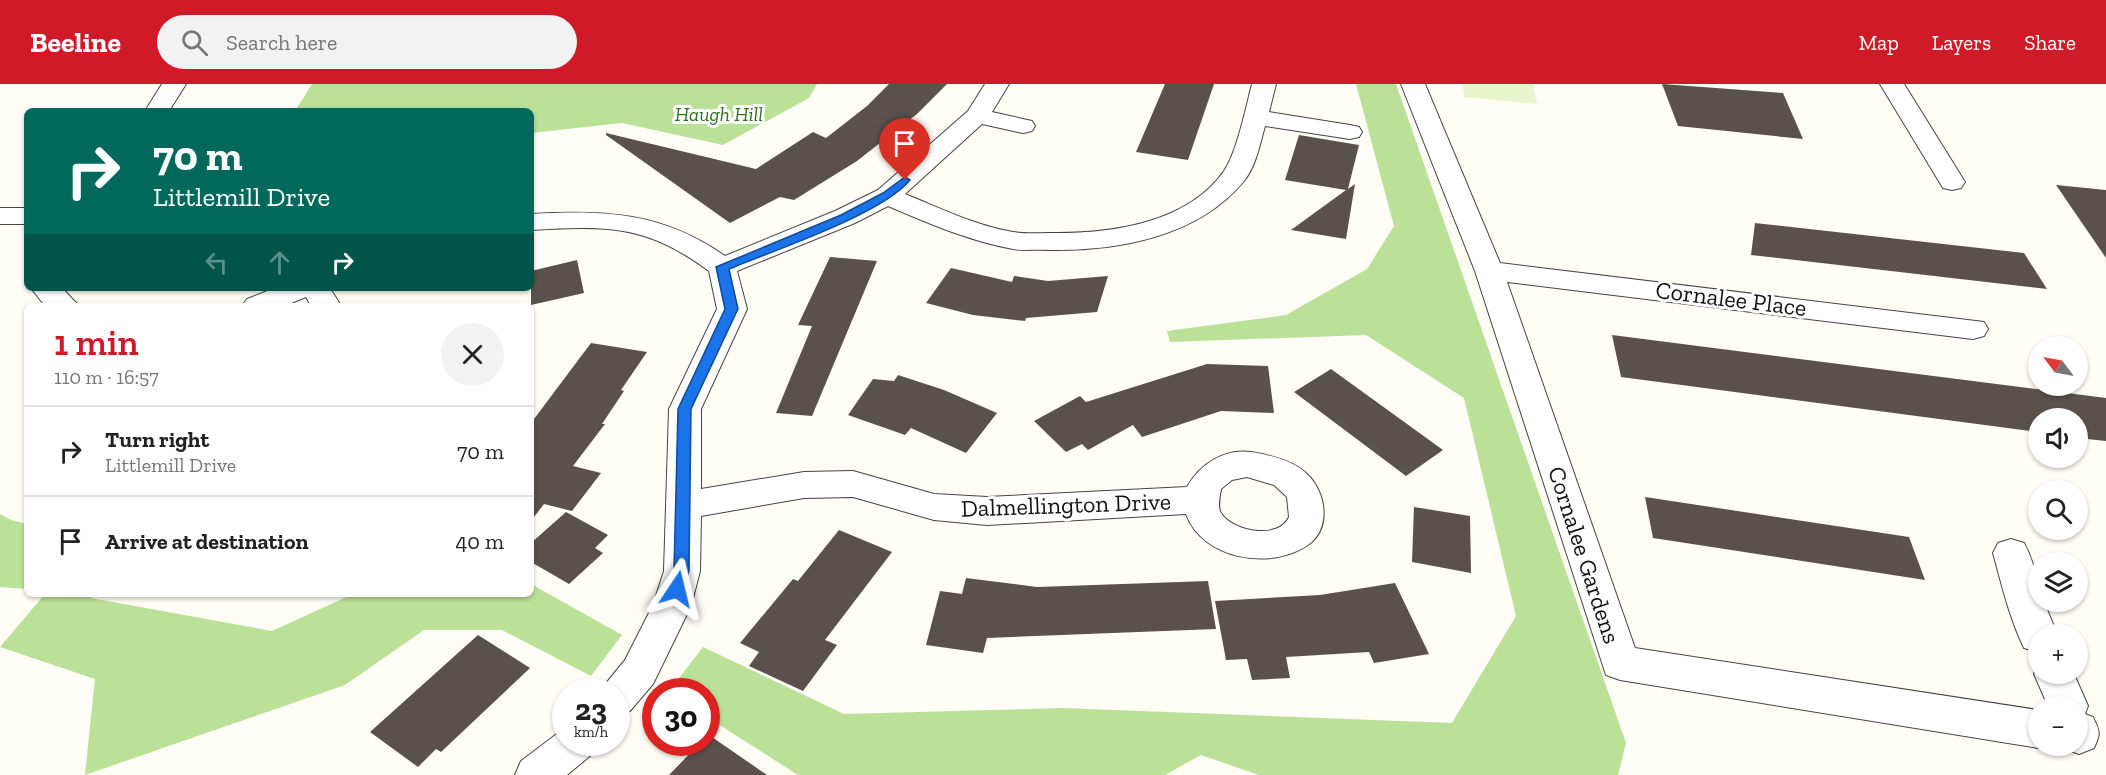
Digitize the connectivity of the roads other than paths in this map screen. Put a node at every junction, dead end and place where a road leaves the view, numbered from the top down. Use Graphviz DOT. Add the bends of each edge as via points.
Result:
graph roads {
  1 [pos="174,84"];
  2 [pos="998,84"];
  3 [pos="1264,84"];
  4 [pos="1413,84"];
  5 [pos="1892,84"];
  6 [pos="159,108"];
  7 [pos="977,116"];
  8 [pos="1256,117"];
  9 [pos="1023,126"];
  10 [pos="1350,132"];
  11 [pos="1952,182"];
  12 [pos="887,196"];
  13 [pos="0,216"];
  14 [pos="24,216"];
  15 [pos="534,222"];
  16 [pos="722,267"];
  17 [pos="1489,271"];
  18 [pos="48,291"];
  19 [pos="294,291"];
  20 [pos="59,303"];
  21 [pos="264,303"];
  22 [pos="1973,328"];
  23 [pos="1200,500"];
  24 [pos="684,505"];
  25 [pos="2012,553"];
  26 [pos="2033,624"];
  27 [pos="630,682"];
  28 [pos="2028,727"];
  29 [pos="559,756"];
  30 [pos="536,775"];
  1 -- 6 [label="street"];
  2 -- 7 [label="street"];
  3 -- 8 [label="street"];
  4 -- 17 [label="street, Cornalee Gardens"];
  5 -- 11 [label="street"];
  7 -- 9 [label="street"];
  7 -- 12 [label="street"];
  8 -- 10 [label="street"];
  8 -- 12 [label="street" via="1236,173 1211,199 1180,218 1149,230 1071,242 1010,240 967,229"];
  12 -- 16 [label="street"];
  13 -- 14 [label="street"];
  15 -- 16 [label="street" via="632,223 687,243"];
  16 -- 24 [label="street" via="732,309 685,409"];
  17 -- 22 [label="street, Cornalee Place"];
  17 -- 28 [label="street, Cornalee Gardens" via="1620,663"];
  18 -- 20 [label="street"];
  19 -- 21 [label="street"];
  23 -- 24 [label="street, Dalmellington Drive" via="987,511 934,507 853,484 804,485"];
  24 -- 27 [label="street" via="682,571 672,606"];
  25 -- 26 [label="street"];
  29 -- 30 [label="street"];
}
